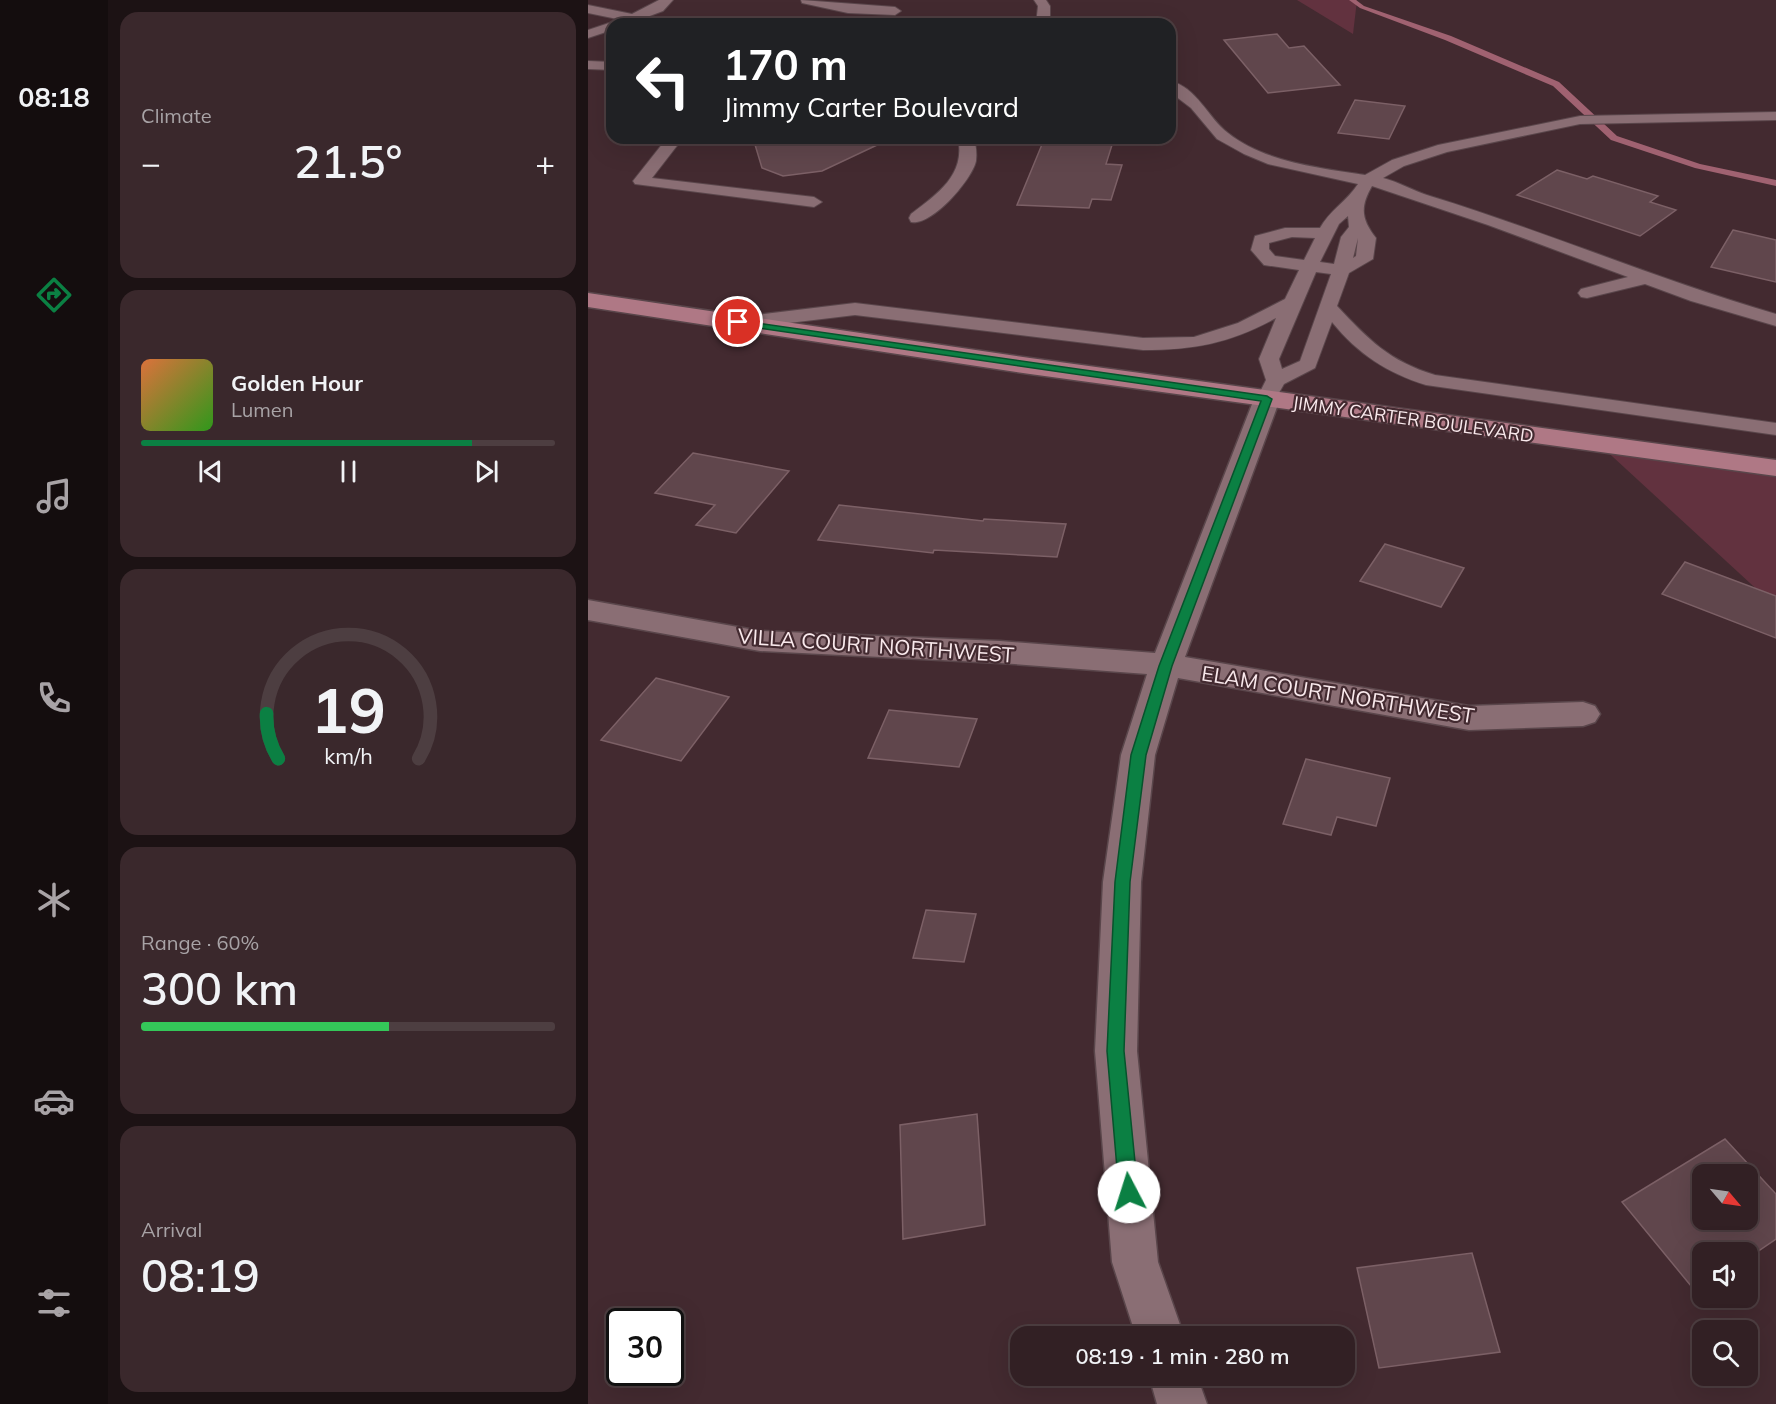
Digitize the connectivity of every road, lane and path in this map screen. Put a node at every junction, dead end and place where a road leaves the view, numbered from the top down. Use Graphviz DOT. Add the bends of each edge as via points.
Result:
graph roads {
  1 [pos="667,0"];
  2 [pos="807,0"];
  3 [pos="1040,0"];
  4 [pos="588,9"];
  5 [pos="895,11"];
  6 [pos="635,18"];
  7 [pos="1043,18"];
  8 [pos="606,28"];
  9 [pos="588,34"];
  10 [pos="588,65"];
  11 [pos="606,66"];
  12 [pos="1176,90"];
  13 [pos="1776,116"];
  14 [pos="670,144"];
  15 [pos="969,144"];
  16 [pos="1368,180"];
  17 [pos="814,202"];
  18 [pos="1355,202"];
  19 [pos="917,218"];
  20 [pos="1324,234"];
  21 [pos="1309,267"];
  22 [pos="1341,270"];
  23 [pos="1645,278"];
  24 [pos="1587,293"];
  25 [pos="588,300"];
  26 [pos="1292,302"];
  27 [pos="1329,308"];
  28 [pos="1776,320"];
  29 [pos="738,322"];
  30 [pos="1272,389"];
  31 [pos="1776,429"];
  32 [pos="1776,468"];
  33 [pos="588,610"];
  34 [pos="1166,666"];
  35 [pos="1583,714"];
  36 [pos="1157,1326"];
  37 [pos="1176,1386"];
  38 [pos="1182,1404"];
  1 -- 6 [label="lane"];
  2 -- 5 [label="lane" via="848,9"];
  3 -- 7 [label="lane"];
  4 -- 6 [label="lane"];
  8 -- 9 [label="lane"];
  10 -- 11 [label="lane"];
  12 -- 16 [label="lane" via="1196,105 1222,136 1249,152 1294,166"];
  13 -- 16 [label="lane" via="1580,120 1443,148 1398,163"];
  14 -- 17 [label="lane" via="641,181"];
  15 -- 19 [label="lane" via="969,162 956,185"];
  16 -- 18 [label="lane"];
  16 -- 23 [label="lane" via="1494,221"];
  18 -- 20 [label="lane" via="1332,221"];
  18 -- 22 [label="lane" via="1358,228 1367,238 1364,260"];
  20 -- 21 [label="lane"];
  20 -- 21 [label="lane" via="1296,231 1276,233 1261,240 1260,250 1270,261"];
  21 -- 22 [label="lane"];
  21 -- 26 [label="lane"];
  22 -- 27 [label="lane"];
  23 -- 24 [label="lane"];
  23 -- 28 [label="lane"];
  25 -- 29 [label="main road, JIMMY CARTER BOULEVARD"];
  26 -- 29 [label="lane" via="1237,330 1194,343 1169,344 855,309"];
  26 -- 30 [label="lane" via="1269,359"];
  27 -- 30 [label="lane" via="1308,364"];
  27 -- 31 [label="lane" via="1378,357 1401,371 1433,381"];
  29 -- 30 [label="main road, JIMMY CARTER BOULEVARD"];
  30 -- 32 [label="main road, JIMMY CARTER BOULEVARD"];
  30 -- 34 [label="street"];
  33 -- 34 [label="street, VILLA COURT NORTHWEST" via="760,641 1000,652"];
  34 -- 35 [label="street, ELAM COURT NORTHWEST" via="1469,717"];
  34 -- 36 [label="street" via="1138,755 1122,882 1116,1051 1135,1262"];
  37 -- 38 [label="street"];
}
